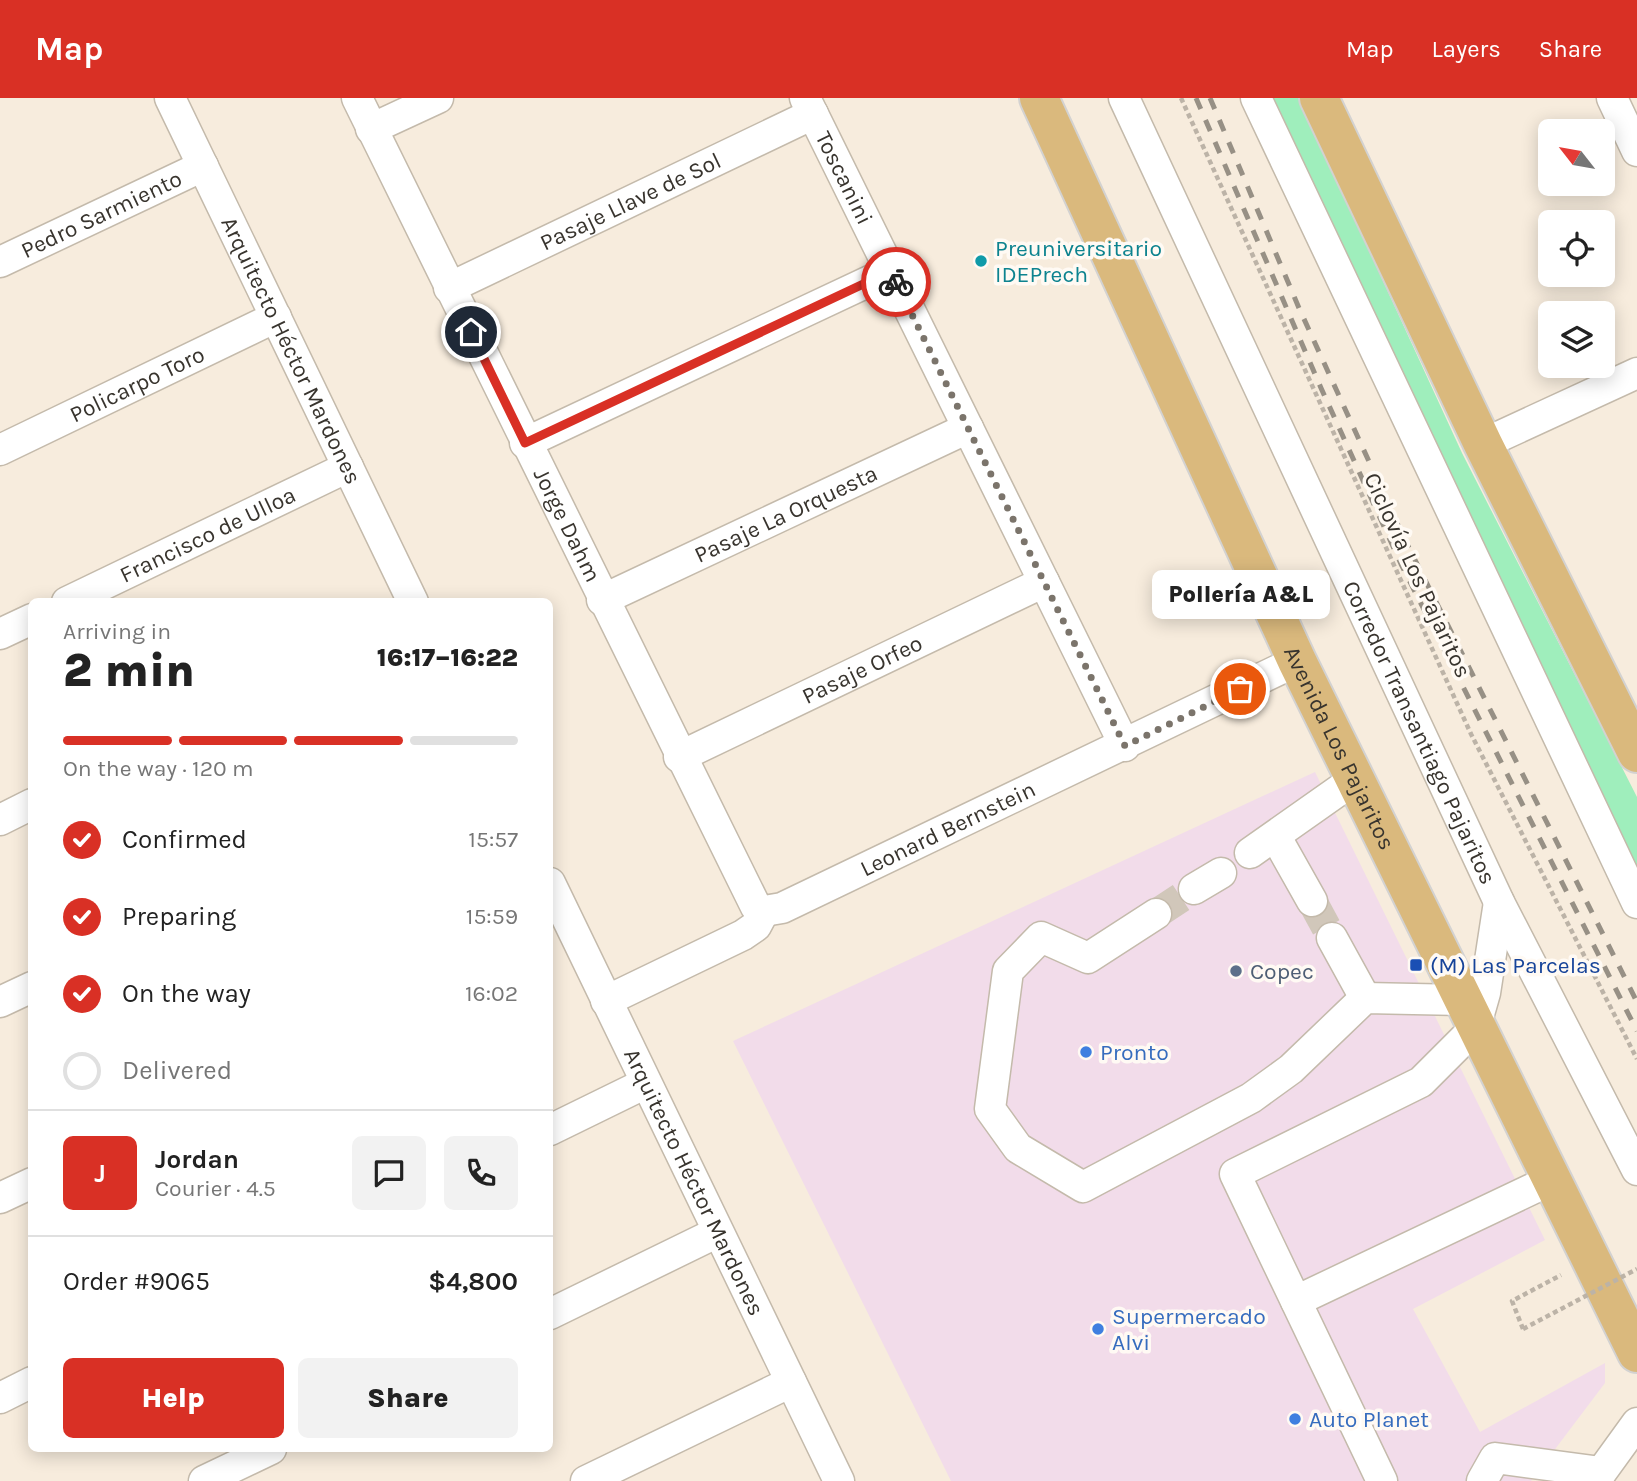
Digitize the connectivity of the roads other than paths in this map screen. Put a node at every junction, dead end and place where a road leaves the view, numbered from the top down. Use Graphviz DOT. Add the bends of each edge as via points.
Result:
graph roads {
  1 [pos="170,98"];
  2 [pos="357,98"];
  3 [pos="438,98"];
  4 [pos="1039,98"];
  5 [pos="1124,98"];
  6 [pos="1256,98"];
  7 [pos="1319,98"];
  8 [pos="1612,98"];
  9 [pos="809,106"];
  10 [pos="371,130"];
  11 [pos="1637,151"];
  12 [pos="203,166"];
  13 [pos="0,262"];
  14 [pos="891,271"];
  15 [pos="449,288"];
  16 [pos="276,317"];
  17 [pos="1637,373"];
  18 [pos="968,428"];
  19 [pos="525,443"];
  20 [pos="1483,444"];
  21 [pos="0,450"];
  22 [pos="348,467"];
  23 [pos="1044,582"];
  24 [pos="75,598"];
  25 [pos="411,598"];
  26 [pos="602,600"];
  27 [pos="28,621"];
  28 [pos="0,634"];
  29 [pos="1297,661"];
  30 [pos="1125,746"];
  31 [pos="1637,753"];
  32 [pos="679,757"];
  33 [pos="1354,779"];
  34 [pos="28,806"];
  35 [pos="0,820"];
  36 [pos="1276,837"];
  37 [pos="1250,853"];
  38 [pos="1221,873"];
  39 [pos="1195,889"];
  40 [pos="553,898"];
  41 [pos="1312,901"];
  42 [pos="1499,902"];
  43 [pos="1637,903"];
  44 [pos="764,911"];
  45 [pos="1156,914"];
  46 [pos="559,929"];
  47 [pos="1332,938"];
  48 [pos="28,989"];
  49 [pos="1365,998"];
  50 [pos="0,1002"];
  51 [pos="606,1002"];
  52 [pos="1468,1014"];
  53 [pos="646,1083"];
  54 [pos="553,1129"];
  55 [pos="1637,1170"];
  56 [pos="1551,1180"];
  57 [pos="28,1184"];
  58 [pos="0,1198"];
  59 [pos="718,1232"];
  60 [pos="1296,1301"];
  61 [pos="553,1313"];
  62 [pos="1637,1353"];
  63 [pos="791,1382"];
  64 [pos="28,1384"];
  65 [pos="0,1398"];
  66 [pos="1637,1423"];
  67 [pos="265,1452"];
  68 [pos="1598,1477"];
  69 [pos="205,1481"];
  70 [pos="586,1481"];
  71 [pos="839,1481"];
  72 [pos="1382,1481"];
  73 [pos="1482,1481"];
  1 -- 12 [label="street, Arquitecto Héctor Mardones"];
  2 -- 10 [label="street, Jorge Dahm"];
  3 -- 10 [label="street"];
  4 -- 29 [label="main road, Avenida Los Pajaritos"];
  5 -- 42 [label="street, Corredor Transantiago Pajaritos"];
  6 -- 43 [label="street"];
  7 -- 20 [label="main road"];
  8 -- 11 [label="street"];
  9 -- 14 [label="street, Toscanini"];
  9 -- 15 [label="street, Pasaje Llave de Sol"];
  10 -- 15 [label="street, Jorge Dahm"];
  12 -- 13 [label="street, Pedro Sarmiento"];
  12 -- 16 [label="street, Arquitecto Héctor Mardones"];
  14 -- 18 [label="street, Toscanini"];
  14 -- 19 [label="street"];
  15 -- 19 [label="street, Jorge Dahm"];
  16 -- 21 [label="street, Policarpo Toro"];
  16 -- 22 [label="street, Arquitecto Héctor Mardones"];
  17 -- 20 [label="street"];
  18 -- 23 [label="street, Toscanini"];
  18 -- 26 [label="street, Pasaje La Orquesta"];
  19 -- 26 [label="street, Jorge Dahm"];
  20 -- 31 [label="main road"];
  22 -- 24 [label="street, Francisco de Ulloa"];
  22 -- 25 [label="street, Arquitecto Héctor Mardones"];
  23 -- 30 [label="street, Toscanini"];
  23 -- 32 [label="street, Pasaje Orfeo"];
  26 -- 32 [label="street, Jorge Dahm"];
  27 -- 28 [label="street"];
  29 -- 30 [label="street, Leonard Bernstein"];
  29 -- 33 [label="main road, Avenida Los Pajaritos"];
  30 -- 44 [label="street, Leonard Bernstein" via="782,908"];
  32 -- 44 [label="street, Jorge Dahm" via="750,900"];
  33 -- 36 [label="street"];
  33 -- 52 [label="main road, Avenida Los Pajaritos"];
  34 -- 35 [label="street"];
  36 -- 37 [label="street"];
  36 -- 41 [label="street"];
  38 -- 39 [label="street"];
  40 -- 46 [label="street, Arquitecto Héctor Mardones"];
  42 -- 52 [label="street" via="1485,993"];
  42 -- 55 [label="street, Corredor Transantiago Pajaritos"];
  44 -- 51 [label="street" via="743,935"];
  45 -- 49 [label="street" via="1088,958 1041,937 1008,971 990,1109 1018,1148 1083,1187 1251,1098 1291,1069"];
  46 -- 51 [label="street, Arquitecto Héctor Mardones"];
  47 -- 49 [label="street"];
  48 -- 50 [label="street"];
  49 -- 52 [label="street"];
  51 -- 53 [label="street, Arquitecto Héctor Mardones"];
  52 -- 56 [label="main road, Avenida Los Pajaritos"];
  52 -- 60 [label="street" via="1421,1082 1235,1174"];
  53 -- 54 [label="street"];
  53 -- 59 [label="street, Arquitecto Héctor Mardones"];
  56 -- 60 [label="street"];
  56 -- 62 [label="main road, Avenida Los Pajaritos"];
  57 -- 58 [label="street"];
  59 -- 61 [label="street"];
  59 -- 63 [label="street, Arquitecto Héctor Mardones"];
  60 -- 72 [label="street"];
  63 -- 70 [label="street"];
  63 -- 71 [label="street, Arquitecto Héctor Mardones"];
  64 -- 65 [label="street"];
  66 -- 68 [label="street"];
  67 -- 69 [label="street"];
  68 -- 73 [label="street" via="1495,1458"];
}
